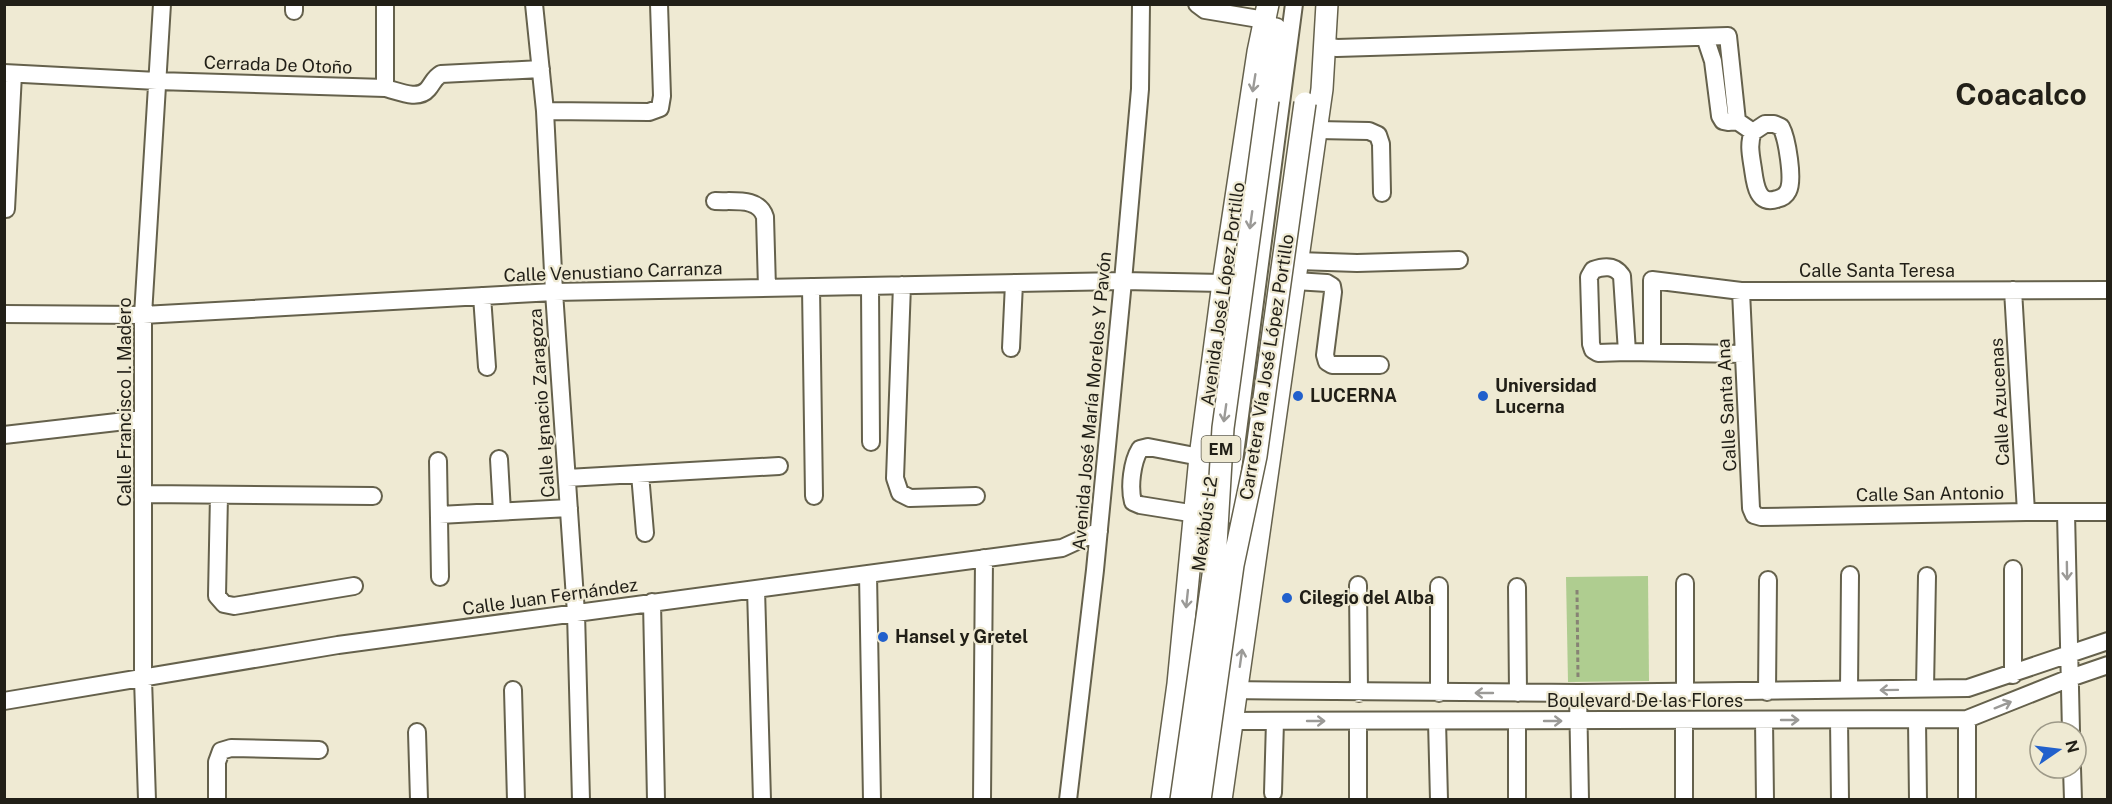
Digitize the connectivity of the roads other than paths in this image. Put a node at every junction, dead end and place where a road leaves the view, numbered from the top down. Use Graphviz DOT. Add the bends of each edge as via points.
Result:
graph roads {
  1 [pos="162,4"];
  2 [pos="385,4"];
  3 [pos="534,4"];
  4 [pos="659,4"];
  5 [pos="1141,4"];
  6 [pos="1197,4"];
  7 [pos="1294,4"];
  8 [pos="1305,4"];
  9 [pos="1321,4"];
  10 [pos="1327,4"];
  11 [pos="1270,10"];
  12 [pos="1324,46"];
  13 [pos="541,69"];
  14 [pos="9,74"];
  15 [pos="157,81"];
  16 [pos="385,88"];
  17 [pos="545,111"];
  18 [pos="1317,130"];
  19 [pos="1753,132"];
  20 [pos="1382,193"];
  21 [pos="716,201"];
  22 [pos="6,209"];
  23 [pos="1459,260"];
  24 [pos="1297,271"];
  25 [pos="1652,280"];
  26 [pos="1123,281"];
  27 [pos="1624,282"];
  28 [pos="1014,283"];
  29 [pos="1223,283"];
  30 [pos="902,285"];
  31 [pos="870,286"];
  32 [pos="811,287"];
  33 [pos="767,288"];
  34 [pos="2013,290"];
  35 [pos="2108,290"];
  36 [pos="554,291"];
  37 [pos="1741,291"];
  38 [pos="482,296"];
  39 [pos="4,314"];
  40 [pos="143,315"];
  41 [pos="1011,348"];
  42 [pos="1627,352"];
  43 [pos="1652,352"];
  44 [pos="1744,354"];
  45 [pos="1380,364"];
  46 [pos="487,366"];
  47 [pos="143,419"];
  48 [pos="4,435"];
  49 [pos="870,442"];
  50 [pos="1200,457"];
  51 [pos="499,459"];
  52 [pos="438,461"];
  53 [pos="779,466"];
  54 [pos="640,474"];
  55 [pos="567,478"];
  56 [pos="143,494"];
  57 [pos="219,495"];
  58 [pos="373,496"];
  59 [pos="814,496"];
  60 [pos="976,496"];
  61 [pos="569,508"];
  62 [pos="502,512"];
  63 [pos="2026,512"];
  64 [pos="2108,512"];
  65 [pos="2066,513"];
  66 [pos="1196,514"];
  67 [pos="439,515"];
  68 [pos="1754,515"];
  69 [pos="1099,531"];
  70 [pos="645,533"];
  71 [pos="984,558"];
  72 [pos="2013,569"];
  73 [pos="868,574"];
  74 [pos="1850,575"];
  75 [pos="1927,576"];
  76 [pos="440,577"];
  77 [pos="1768,580"];
  78 [pos="1685,583"];
  79 [pos="1358,585"];
  80 [pos="354,586"];
  81 [pos="1439,586"];
  82 [pos="1517,587"];
  83 [pos="756,589"];
  84 [pos="652,603"];
  85 [pos="576,613"];
  86 [pos="2108,642"];
  87 [pos="2070,654"];
  88 [pos="2108,665"];
  89 [pos="2013,675"];
  90 [pos="2070,678"];
  91 [pos="143,679"];
  92 [pos="1178,684"];
  93 [pos="1207,688"];
  94 [pos="1925,689"];
  95 [pos="513,690"];
  96 [pos="1849,690"];
  97 [pos="1237,691"];
  98 [pos="1767,692"];
  99 [pos="1359,693"];
  100 [pos="1439,693"];
  101 [pos="1518,693"];
  102 [pos="1578,693"];
  103 [pos="1685,693"];
  104 [pos="4,701"];
  105 [pos="1173,719"];
  106 [pos="1967,719"];
  107 [pos="1202,720"];
  108 [pos="1684,720"];
  109 [pos="1764,720"];
  110 [pos="1839,720"];
  111 [pos="1917,720"];
  112 [pos="2071,720"];
  113 [pos="1232,721"];
  114 [pos="1275,721"];
  115 [pos="1437,721"];
  116 [pos="1517,721"];
  117 [pos="1578,721"];
  118 [pos="1358,722"];
  119 [pos="417,732"];
  120 [pos="319,750"];
  121 [pos="2072,780"];
  122 [pos="1273,793"];
  123 [pos="147,800"];
  124 [pos="217,800"];
  125 [pos="419,800"];
  126 [pos="516,800"];
  127 [pos="581,800"];
  128 [pos="656,800"];
  129 [pos="762,800"];
  130 [pos="872,800"];
  131 [pos="982,800"];
  132 [pos="1068,800"];
  133 [pos="1162,800"];
  134 [pos="1183,800"];
  135 [pos="1199,800"];
  136 [pos="1221,800"];
  137 [pos="1358,800"];
  138 [pos="1439,800"];
  139 [pos="1517,800"];
  140 [pos="1580,800"];
  141 [pos="1684,800"];
  142 [pos="1765,800"];
  143 [pos="1840,800"];
  144 [pos="1918,800"];
  145 [pos="1967,800"];
  146 [pos="2073,800"];
  1 -- 15 [label="street, Calle Francisco I. Madero"];
  2 -- 16 [label="street"];
  3 -- 13 [label="street, Calle Ignacio Zaragoza"];
  4 -- 17 [label="street" via="660,108 649,112"];
  5 -- 26 [label="street, Avenida José María Morelos Y Pavón" via="1140,89"];
  6 -- 11 [label="street" via="1205,10"];
  7 -- 93 [label="street, Mexibús L2"];
  8 -- 93 [label="street, Mexibús L2"];
  9 -- 135 [label="main road, Carretera Vía José López Portillo / EM, bridge" via="1256,456 1233,565"];
  10 -- 12 [label="main road"];
  11 -- 29 [label="main road, Avenida José López Portillo, one-way"];
  11 -- 134 [label="main road, Carretera Vía José López Portillo / EM, one-way, bridge" via="1268,100 1223,428 1215,561"];
  12 -- 18 [label="main road"];
  12 -- 19 [label="street" via="1728,36 1737,121"];
  13 -- 16 [label="street, Cerrada De Otoño" via="441,74 420,95"];
  13 -- 17 [label="street, Calle Ignacio Zaragoza"];
  14 -- 15 [label="street, Cerrada De Otoño"];
  14 -- 22 [label="street"];
  15 -- 16 [label="street, Cerrada De Otoño"];
  15 -- 40 [label="street, Calle Francisco I. Madero"];
  17 -- 36 [label="street, Calle Ignacio Zaragoza"];
  18 -- 20 [label="street" via="1369,131 1378,135"];
  18 -- 24 [label="main road"];
  21 -- 33 [label="street" via="755,203 762,208"];
  23 -- 24 [label="street" via="1357,263"];
  24 -- 45 [label="street" via="1332,286 1327,362 1332,366"];
  97 -- 24 [label="main road, one-way"];
  25 -- 27 [label="street, Calle Santa Teresa"];
  25 -- 37 [label="street, Calle Santa Teresa"];
  25 -- 43 [label="street"];
  26 -- 28 [label="street, Calle Venustiano Carranza"];
  26 -- 29 [label="street, Calle Venustiano Carranza"];
  26 -- 69 [label="street, Avenida José María Morelos Y Pavón"];
  27 -- 42 [label="street"];
  27 -- 42 [label="street" via="1619,270 1611,267 1593,270 1589,277 1591,344 1598,353"];
  28 -- 30 [label="street, Calle Venustiano Carranza"];
  28 -- 41 [label="street"];
  29 -- 50 [label="main road, Avenida José López Portillo"];
  30 -- 31 [label="street, Calle Venustiano Carranza"];
  30 -- 60 [label="street" via="896,478 900,492 910,498"];
  31 -- 32 [label="street, Calle Venustiano Carranza"];
  31 -- 49 [label="street"];
  32 -- 33 [label="street, Calle Venustiano Carranza"];
  32 -- 59 [label="street"];
  33 -- 36 [label="street, Calle Venustiano Carranza"];
  34 -- 35 [label="street, Calle Santa Teresa"];
  34 -- 37 [label="street, Calle Santa Teresa"];
  34 -- 63 [label="street, Calle Azucenas"];
  36 -- 38 [label="street, Calle Venustiano Carranza"];
  36 -- 55 [label="street, Calle Ignacio Zaragoza"];
  37 -- 44 [label="street, Calle Santa Ana"];
  38 -- 40 [label="street, Calle Venustiano Carranza"];
  38 -- 46 [label="street"];
  39 -- 40 [label="street, Calle Venustiano Carranza"];
  40 -- 47 [label="street, Calle Francisco I. Madero"];
  42 -- 43 [label="street"];
  43 -- 44 [label="street"];
  44 -- 68 [label="street, Calle Santa Ana"];
  47 -- 48 [label="street"];
  47 -- 56 [label="street, Calle Francisco I. Madero"];
  50 -- 66 [label="main road, Avenida José López Portillo"];
  50 -- 66 [label="street" via="1148,447 1140,449 1131,494 1133,502 1140,505"];
  51 -- 62 [label="street"];
  52 -- 67 [label="street"];
  53 -- 54 [label="street"];
  54 -- 55 [label="street"];
  54 -- 70 [label="street"];
  55 -- 61 [label="street, Calle Ignacio Zaragoza"];
  56 -- 57 [label="street"];
  56 -- 91 [label="street, Calle Francisco I. Madero"];
  57 -- 58 [label="street"];
  57 -- 80 [label="street" via="217,596 224,604 234,606"];
  61 -- 62 [label="street"];
  61 -- 85 [label="street, Calle Ignacio Zaragoza"];
  62 -- 67 [label="street"];
  63 -- 65 [label="street, Calle San Antonio"];
  63 -- 68 [label="street, Calle San Antonio"];
  64 -- 65 [label="street, Calle San Antonio"];
  65 -- 87 [label="street, one-way"];
  66 -- 92 [label="main road, Avenida José López Portillo, one-way"];
  67 -- 76 [label="street"];
  69 -- 71 [label="street, Calle Juan Fernández" via="1062,548"];
  69 -- 132 [label="street, Avenida José María Morelos Y Pavón"];
  71 -- 73 [label="street, Calle Juan Fernández"];
  71 -- 131 [label="street"];
  72 -- 89 [label="street"];
  73 -- 83 [label="street, Calle Juan Fernández"];
  73 -- 130 [label="street"];
  74 -- 96 [label="street"];
  75 -- 94 [label="street"];
  77 -- 98 [label="street"];
  78 -- 103 [label="street"];
  79 -- 99 [label="street"];
  81 -- 100 [label="street"];
  82 -- 101 [label="street"];
  83 -- 84 [label="street, Calle Juan Fernández"];
  83 -- 129 [label="street"];
  84 -- 85 [label="street, Calle Juan Fernández"];
  84 -- 128 [label="street"];
  85 -- 91 [label="street, Calle Juan Fernández" via="339,645"];
  85 -- 127 [label="street, Calle Ignacio Zaragoza"];
  86 -- 87 [label="street, Boulevard De las Flores"];
  87 -- 89 [label="street, Boulevard De las Flores"];
  87 -- 90 [label="street"];
  88 -- 90 [label="street, Boulevard De las Flores"];
  89 -- 94 [label="street, Boulevard De las Flores" via="1968,688"];
  106 -- 90 [label="street, Boulevard De las Flores, one-way"];
  90 -- 112 [label="street"];
  91 -- 104 [label="street, Calle Juan Fernández"];
  91 -- 123 [label="street, Calle Francisco I. Madero"];
  92 -- 93 [label="street, Boulevard De las Flores"];
  92 -- 105 [label="main road, Avenida José López Portillo"];
  93 -- 97 [label="street, Boulevard De las Flores"];
  93 -- 107 [label="street, Mexibús L2"];
  94 -- 96 [label="street, Boulevard De las Flores, one-way"];
  95 -- 126 [label="street"];
  96 -- 98 [label="street, Boulevard De las Flores"];
  97 -- 99 [label="street, Boulevard De las Flores"];
  97 -- 113 [label="main road"];
  98 -- 103 [label="street, Boulevard De las Flores"];
  99 -- 100 [label="street, Boulevard De las Flores"];
  101 -- 100 [label="street, Boulevard De las Flores, one-way"];
  101 -- 102 [label="street, Boulevard De las Flores"];
  102 -- 103 [label="street, Boulevard De las Flores"];
  102 -- 117 [label="street"];
  105 -- 107 [label="street, Boulevard De las Flores"];
  105 -- 133 [label="main road, Avenida José López Portillo"];
  106 -- 111 [label="street, Boulevard De las Flores"];
  106 -- 145 [label="street"];
  107 -- 113 [label="street, Boulevard De las Flores"];
  107 -- 134 [label="street, Mexibús L2"];
  107 -- 135 [label="street, Mexibús L2"];
  108 -- 109 [label="street, Boulevard De las Flores"];
  108 -- 117 [label="street, Boulevard De las Flores"];
  108 -- 141 [label="street"];
  109 -- 110 [label="street, Boulevard De las Flores, one-way"];
  109 -- 142 [label="street"];
  110 -- 111 [label="street, Boulevard De las Flores"];
  110 -- 143 [label="street"];
  111 -- 144 [label="street"];
  113 -- 114 [label="street, Boulevard De las Flores"];
  113 -- 136 [label="main road"];
  114 -- 118 [label="street, Boulevard De las Flores, one-way"];
  114 -- 122 [label="street"];
  115 -- 116 [label="street, Boulevard De las Flores"];
  115 -- 118 [label="street, Boulevard De las Flores"];
  115 -- 138 [label="street"];
  116 -- 117 [label="street, Boulevard De las Flores, one-way"];
  116 -- 139 [label="street"];
  117 -- 140 [label="street"];
  118 -- 137 [label="street"];
  119 -- 125 [label="street"];
  120 -- 124 [label="street" via="231,748 221,752 217,762"];
  121 -- 146 [label="street"];
}
